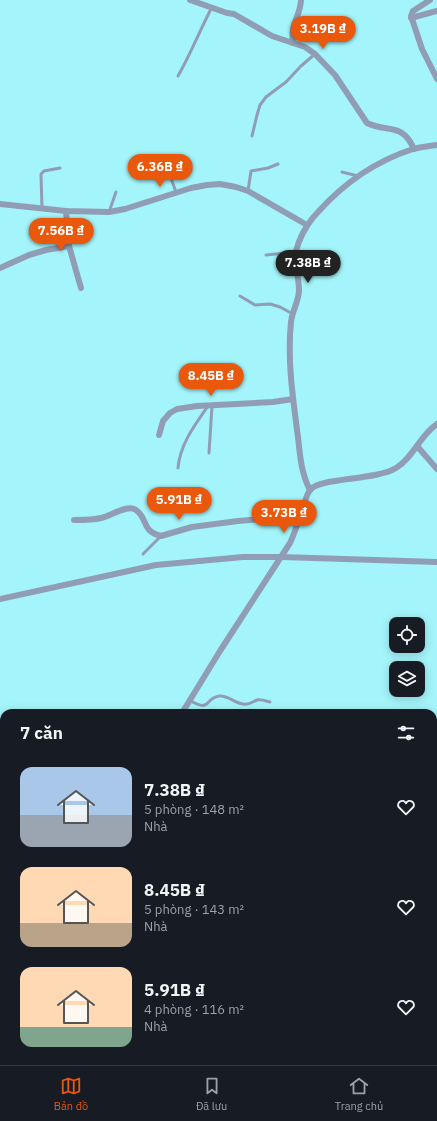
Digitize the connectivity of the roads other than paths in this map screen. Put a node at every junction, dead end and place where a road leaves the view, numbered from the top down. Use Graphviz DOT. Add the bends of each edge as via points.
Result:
graph roads {
  1 [pos="190,0"];
  2 [pos="301,0"];
  3 [pos="430,0"];
  4 [pos="212,7"];
  5 [pos="437,11"];
  6 [pos="411,18"];
  7 [pos="292,43"];
  8 [pos="314,54"];
  9 [pos="178,76"];
  10 [pos="437,79"];
  11 [pos="252,136"];
  12 [pos="437,145"];
  13 [pos="414,149"];
  14 [pos="165,162"];
  15 [pos="278,164"];
  16 [pos="60,168"];
  17 [pos="342,172"];
  18 [pos="358,176"];
  19 [pos="248,191"];
  20 [pos="116,192"];
  21 [pos="176,192"];
  22 [pos="0,204"];
  23 [pos="42,208"];
  24 [pos="66,211"];
  25 [pos="109,212"];
  26 [pos="307,225"];
  27 [pos="69,246"];
  28 [pos="296,252"];
  29 [pos="266,255"];
  30 [pos="0,268"];
  31 [pos="81,288"];
  32 [pos="240,296"];
  33 [pos="293,314"];
  34 [pos="293,399"];
  35 [pos="210,406"];
  36 [pos="437,424"];
  37 [pos="159,435"];
  38 [pos="417,446"];
  39 [pos="208,453"];
  40 [pos="178,468"];
  41 [pos="437,469"];
  42 [pos="310,490"];
  43 [pos="300,519"];
  44 [pos="74,520"];
  45 [pos="161,536"];
  46 [pos="143,554"];
  47 [pos="282,556"];
  48 [pos="437,562"];
  49 [pos="0,599"];
  50 [pos="189,700"];
  51 [pos="270,702"];
  52 [pos="184,709"];
  1 -- 4 [label="street"];
  2 -- 7 [label="street" via="293,24"];
  3 -- 6 [label="street" via="413,11"];
  4 -- 7 [label="street" via="234,14 272,36"];
  4 -- 9 [label="lane"];
  5 -- 6 [label="street"];
  6 -- 10 [label="street" via="422,49"];
  7 -- 8 [label="street" via="305,47"];
  8 -- 11 [label="lane" via="286,82 266,97 260,105"];
  8 -- 13 [label="street" via="335,75 367,123 401,132 407,136"];
  12 -- 13 [label="street"];
  13 -- 18 [label="street" via="376,165"];
  14 -- 21 [label="lane"];
  15 -- 19 [label="lane" via="251,170"];
  16 -- 23 [label="lane" via="41,174"];
  17 -- 18 [label="lane"];
  18 -- 26 [label="street" via="334,196"];
  19 -- 21 [label="street" via="220,184"];
  19 -- 26 [label="street"];
  20 -- 25 [label="lane"];
  21 -- 25 [label="street"];
  22 -- 23 [label="street"];
  23 -- 24 [label="street"];
  24 -- 25 [label="street"];
  24 -- 27 [label="street"];
  26 -- 28 [label="street"];
  27 -- 30 [label="street" via="29,255"];
  27 -- 31 [label="street"];
  28 -- 29 [label="lane"];
  28 -- 33 [label="street" via="299,290"];
  32 -- 33 [label="lane" via="255,305 270,304"];
  33 -- 34 [label="street" via="289,346"];
  34 -- 35 [label="street"];
  34 -- 42 [label="street" via="303,474"];
  35 -- 37 [label="street" via="182,408 170,413 163,421"];
  35 -- 39 [label="lane"];
  35 -- 40 [label="lane" via="185,442 179,456"];
  36 -- 38 [label="street" via="429,429"];
  38 -- 41 [label="street"];
  38 -- 42 [label="street" via="403,463 386,473 320,483"];
  42 -- 43 [label="street"];
  43 -- 45 [label="street" via="238,521 192,527"];
  43 -- 47 [label="street"];
  44 -- 45 [label="street" via="101,518 130,508 140,514 150,531"];
  45 -- 46 [label="lane"];
  47 -- 48 [label="street"];
  47 -- 49 [label="street" via="156,565"];
  47 -- 50 [label="street"];
  50 -- 51 [label="lane" via="199,706 218,696 225,696 240,704 261,700"];
  50 -- 52 [label="street"];
}
